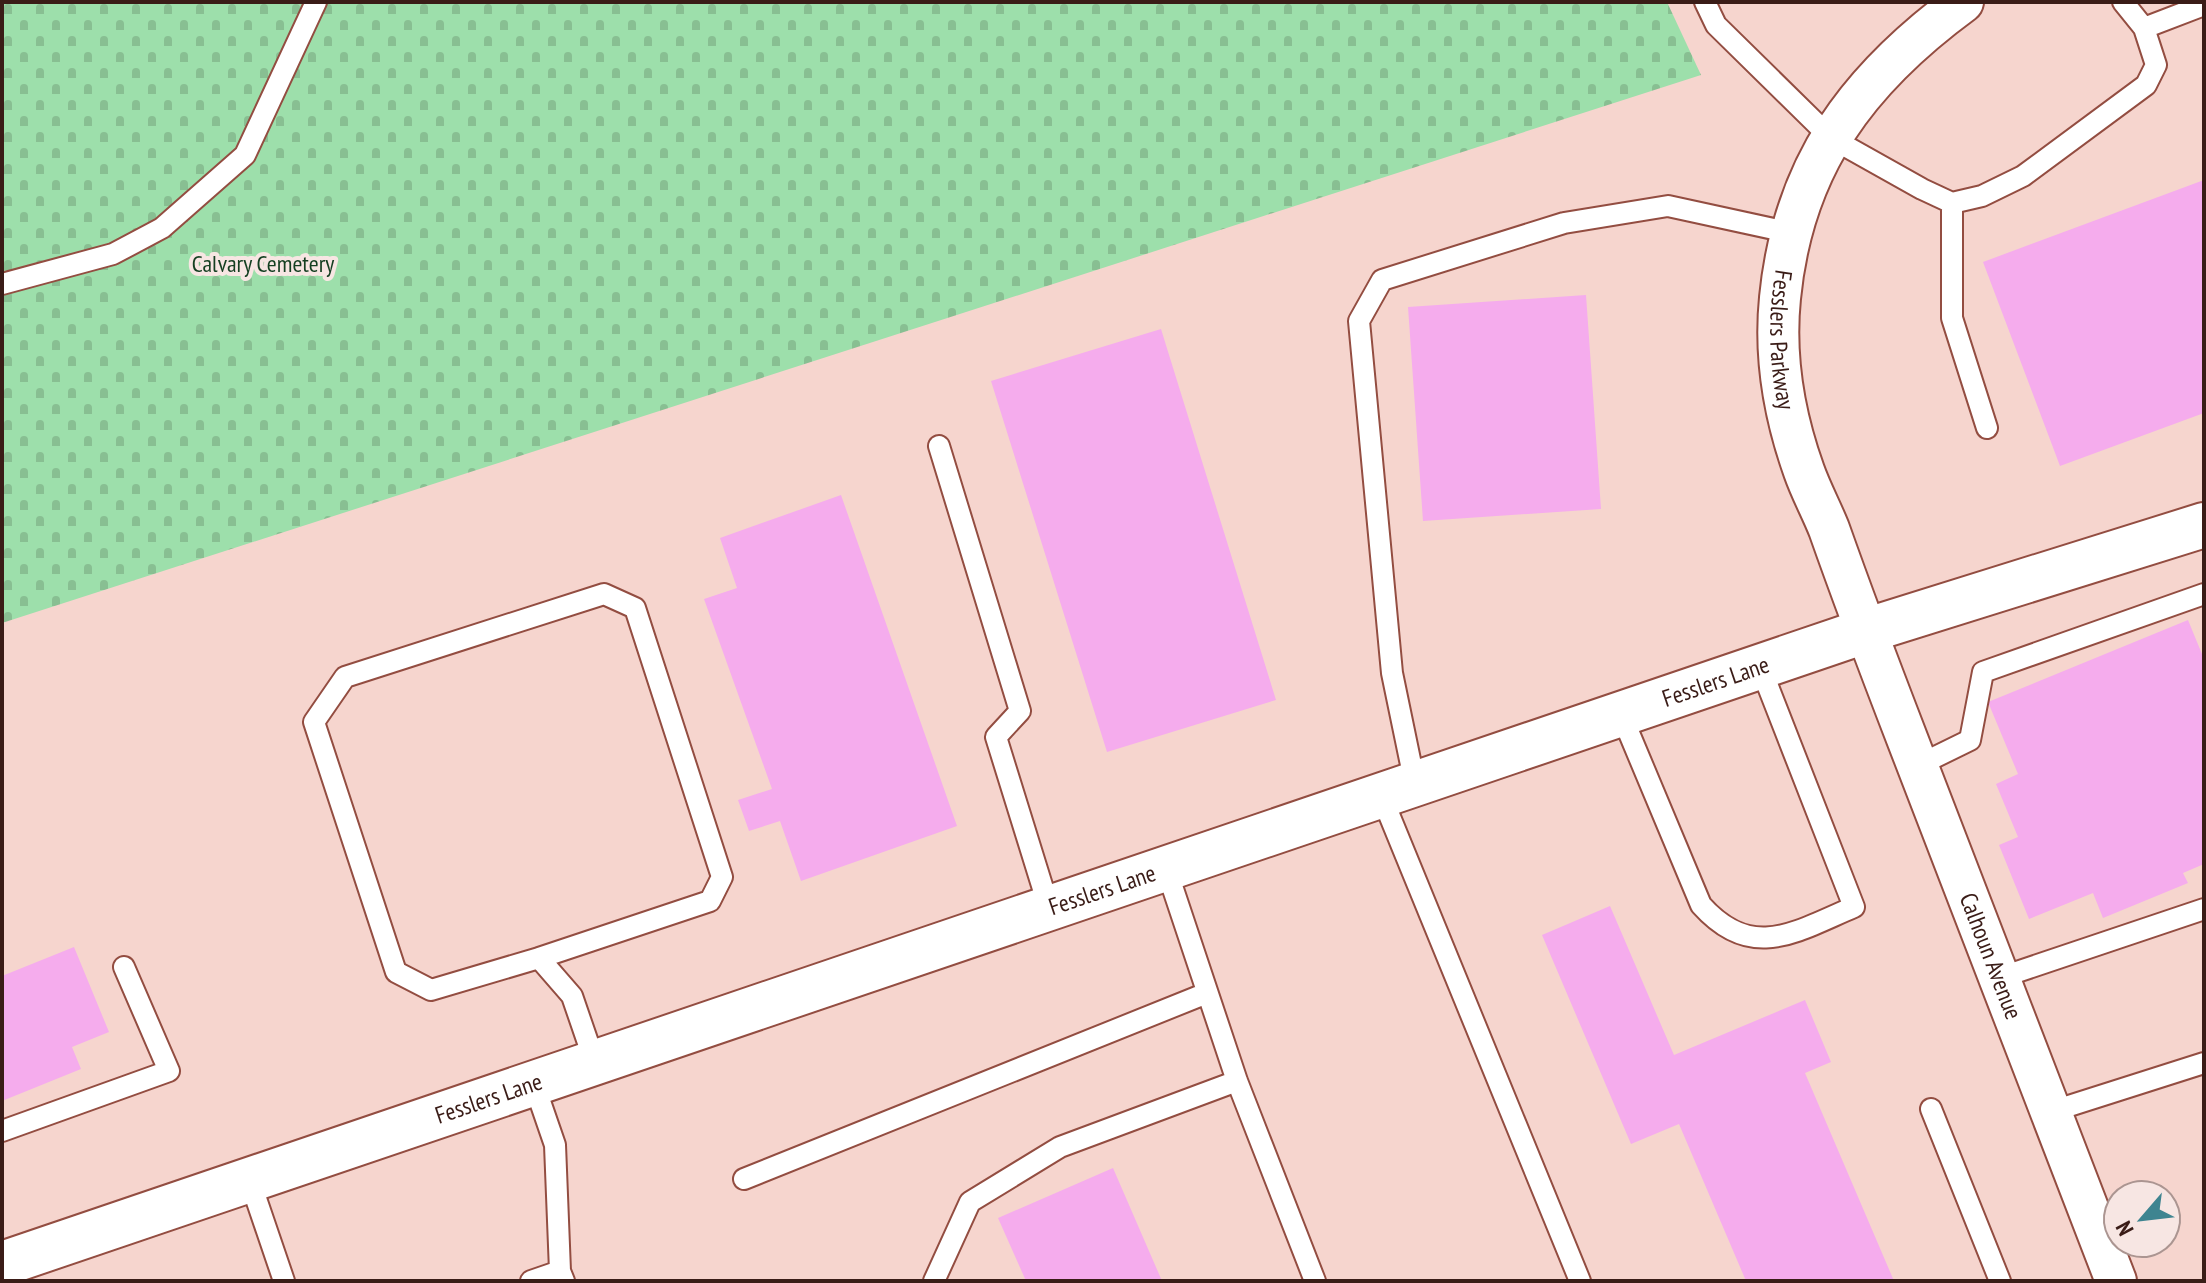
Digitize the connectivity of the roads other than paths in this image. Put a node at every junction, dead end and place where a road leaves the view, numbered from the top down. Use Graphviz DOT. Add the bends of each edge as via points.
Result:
graph roads {
  1 [pos="316,2"];
  2 [pos="1705,2"];
  3 [pos="1963,2"];
  4 [pos="2123,2"];
  5 [pos="2204,5"];
  6 [pos="2144,28"];
  7 [pos="1831,138"];
  8 [pos="1952,203"];
  9 [pos="1792,233"];
  10 [pos="2,284"];
  11 [pos="1987,428"];
  12 [pos="939,446"];
  13 [pos="2204,525"];
  14 [pos="2204,594"];
  15 [pos="1865,631"];
  16 [pos="1760,666"];
  17 [pos="1621,714"];
  18 [pos="1917,766"];
  19 [pos="1398,790"];
  20 [pos="1166,868"];
  21 [pos="1049,908"];
  22 [pos="2204,909"];
  23 [pos="539,958"];
  24 [pos="124,967"];
  25 [pos="1999,978"];
  26 [pos="1207,993"];
  27 [pos="595,1063"];
  28 [pos="2204,1063"];
  29 [pos="1237,1081"];
  30 [pos="534,1084"];
  31 [pos="1931,1109"];
  32 [pos="2050,1112"];
  33 [pos="2,1131"];
  34 [pos="744,1179"];
  35 [pos="250,1181"];
  36 [pos="2,1264"];
  37 [pos="562,1276"];
  38 [pos="284,1281"];
  39 [pos="531,1281"];
  40 [pos="934,1281"];
  41 [pos="1315,1281"];
  42 [pos="1580,1281"];
  43 [pos="2000,1281"];
  44 [pos="2116,1281"];
  1 -- 10 [label="lane" via="245,155 162,228 113,254"];
  2 -- 7 [label="lane" via="1716,25"];
  3 -- 7 [label="street, Fesslers Parkway" via="1893,58"];
  4 -- 6 [label="lane"];
  5 -- 6 [label="lane"];
  6 -- 8 [label="lane" via="2156,65 2146,85 2023,176 1982,196"];
  7 -- 8 [label="lane"];
  7 -- 9 [label="street, Fesslers Parkway"];
  8 -- 11 [label="lane" via="1952,318"];
  9 -- 15 [label="street, Fesslers Parkway" via="1780,298 1782,388 1805,475"];
  9 -- 19 [label="lane" via="1668,206 1564,223 1382,280 1359,321"];
  12 -- 21 [label="lane" via="1020,711 996,737"];
  13 -- 15 [label="main road, Fesslers Lane"];
  14 -- 18 [label="lane" via="1983,672 1970,740"];
  15 -- 16 [label="main road, Fesslers Lane"];
  15 -- 18 [label="street, Calhoun Avenue"];
  16 -- 17 [label="main road, Fesslers Lane"];
  16 -- 17 [label="lane" via="1854,907 1790,933 1747,938 1713,919 1701,905"];
  17 -- 19 [label="main road, Fesslers Lane"];
  18 -- 25 [label="street, Calhoun Avenue"];
  19 -- 20 [label="main road, Fesslers Lane"];
  19 -- 42 [label="lane"];
  20 -- 21 [label="main road, Fesslers Lane"];
  20 -- 26 [label="lane"];
  21 -- 27 [label="main road, Fesslers Lane"];
  22 -- 25 [label="lane"];
  23 -- 23 [label="lane" via="431,990 396,972 314,722 345,677 604,594 635,608 722,877 710,901"];
  23 -- 27 [label="lane" via="572,996"];
  24 -- 33 [label="lane" via="169,1071"];
  25 -- 32 [label="street, Calhoun Avenue"];
  26 -- 29 [label="lane"];
  26 -- 34 [label="lane"];
  27 -- 30 [label="main road, Fesslers Lane"];
  28 -- 32 [label="lane"];
  29 -- 40 [label="lane" via="1060,1147 970,1202"];
  29 -- 41 [label="lane"];
  30 -- 35 [label="main road, Fesslers Lane"];
  30 -- 37 [label="lane" via="555,1145"];
  31 -- 43 [label="lane"];
  32 -- 44 [label="street, Calhoun Avenue"];
  35 -- 36 [label="main road, Fesslers Lane"];
  35 -- 38 [label="lane"];
  37 -- 39 [label="lane"];
}
